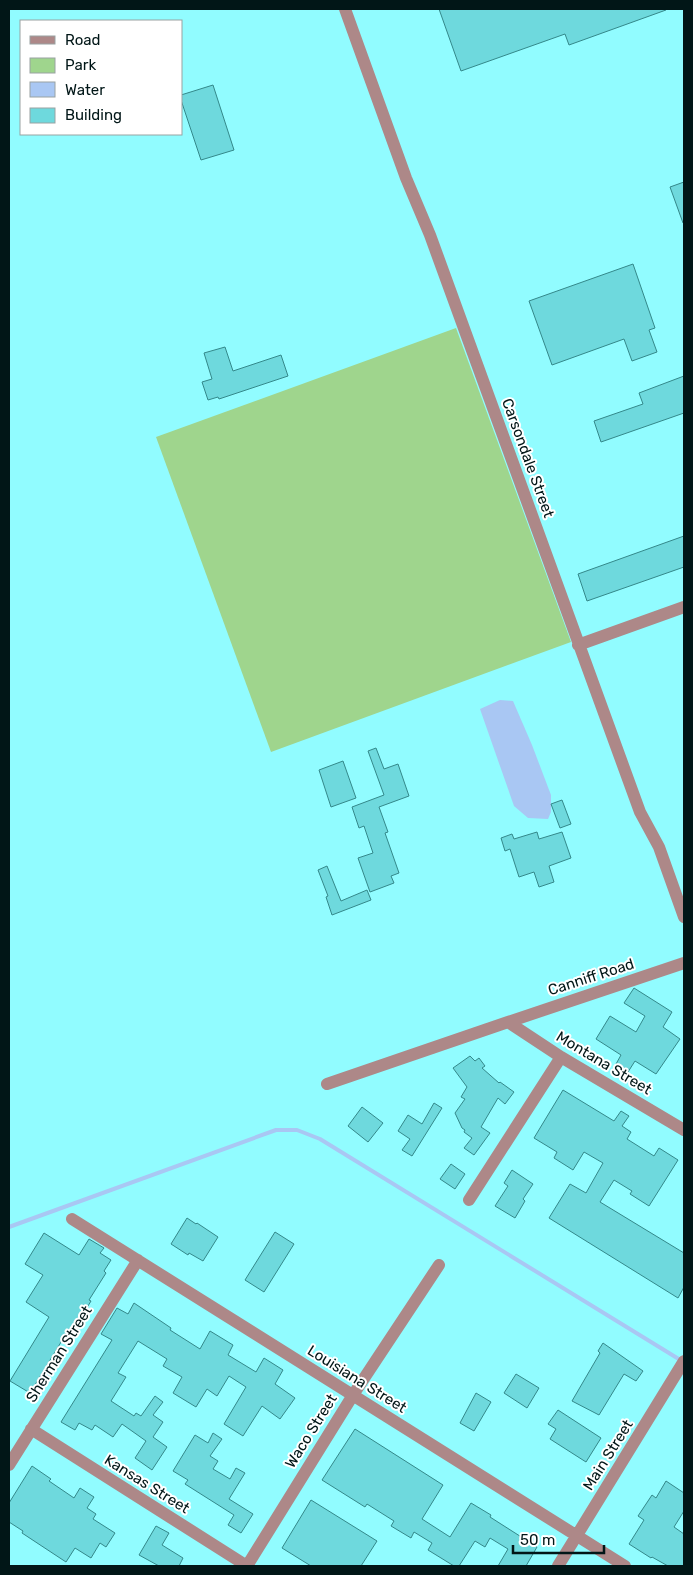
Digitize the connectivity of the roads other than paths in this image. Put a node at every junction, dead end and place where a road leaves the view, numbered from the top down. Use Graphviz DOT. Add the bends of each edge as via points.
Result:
graph roads {
  1 [pos="345,9"];
  2 [pos="684,607"];
  3 [pos="578,645"];
  4 [pos="684,917"];
  5 [pos="684,963"];
  6 [pos="508,1022"];
  7 [pos="561,1057"];
  8 [pos="327,1084"];
  9 [pos="684,1130"];
  10 [pos="469,1200"];
  11 [pos="72,1219"];
  12 [pos="138,1260"];
  13 [pos="439,1265"];
  14 [pos="684,1361"];
  15 [pos="352,1395"];
  16 [pos="31,1429"];
  17 [pos="9,1465"];
  18 [pos="577,1536"];
  19 [pos="247,1566"];
  20 [pos="558,1566"];
  21 [pos="625,1566"];
  1 -- 3 [label="street, Carsondale Street"];
  2 -- 3 [label="street"];
  3 -- 4 [label="street, Carsondale Street" via="640,812 659,847"];
  5 -- 6 [label="street, Canniff Road"];
  6 -- 7 [label="street, Montana Street"];
  6 -- 8 [label="street, Canniff Road"];
  7 -- 9 [label="street, Montana Street"];
  7 -- 10 [label="street"];
  11 -- 12 [label="street, Louisiana Street"];
  12 -- 15 [label="street, Louisiana Street"];
  12 -- 16 [label="street, Sherman Street"];
  13 -- 15 [label="street, Waco Street"];
  14 -- 18 [label="street, Main Street"];
  15 -- 18 [label="street, Louisiana Street"];
  15 -- 19 [label="street, Waco Street"];
  16 -- 17 [label="street, Sherman Street"];
  16 -- 19 [label="street, Kansas Street"];
  18 -- 20 [label="street, Main Street"];
  18 -- 21 [label="street, Louisiana Street"];
}
